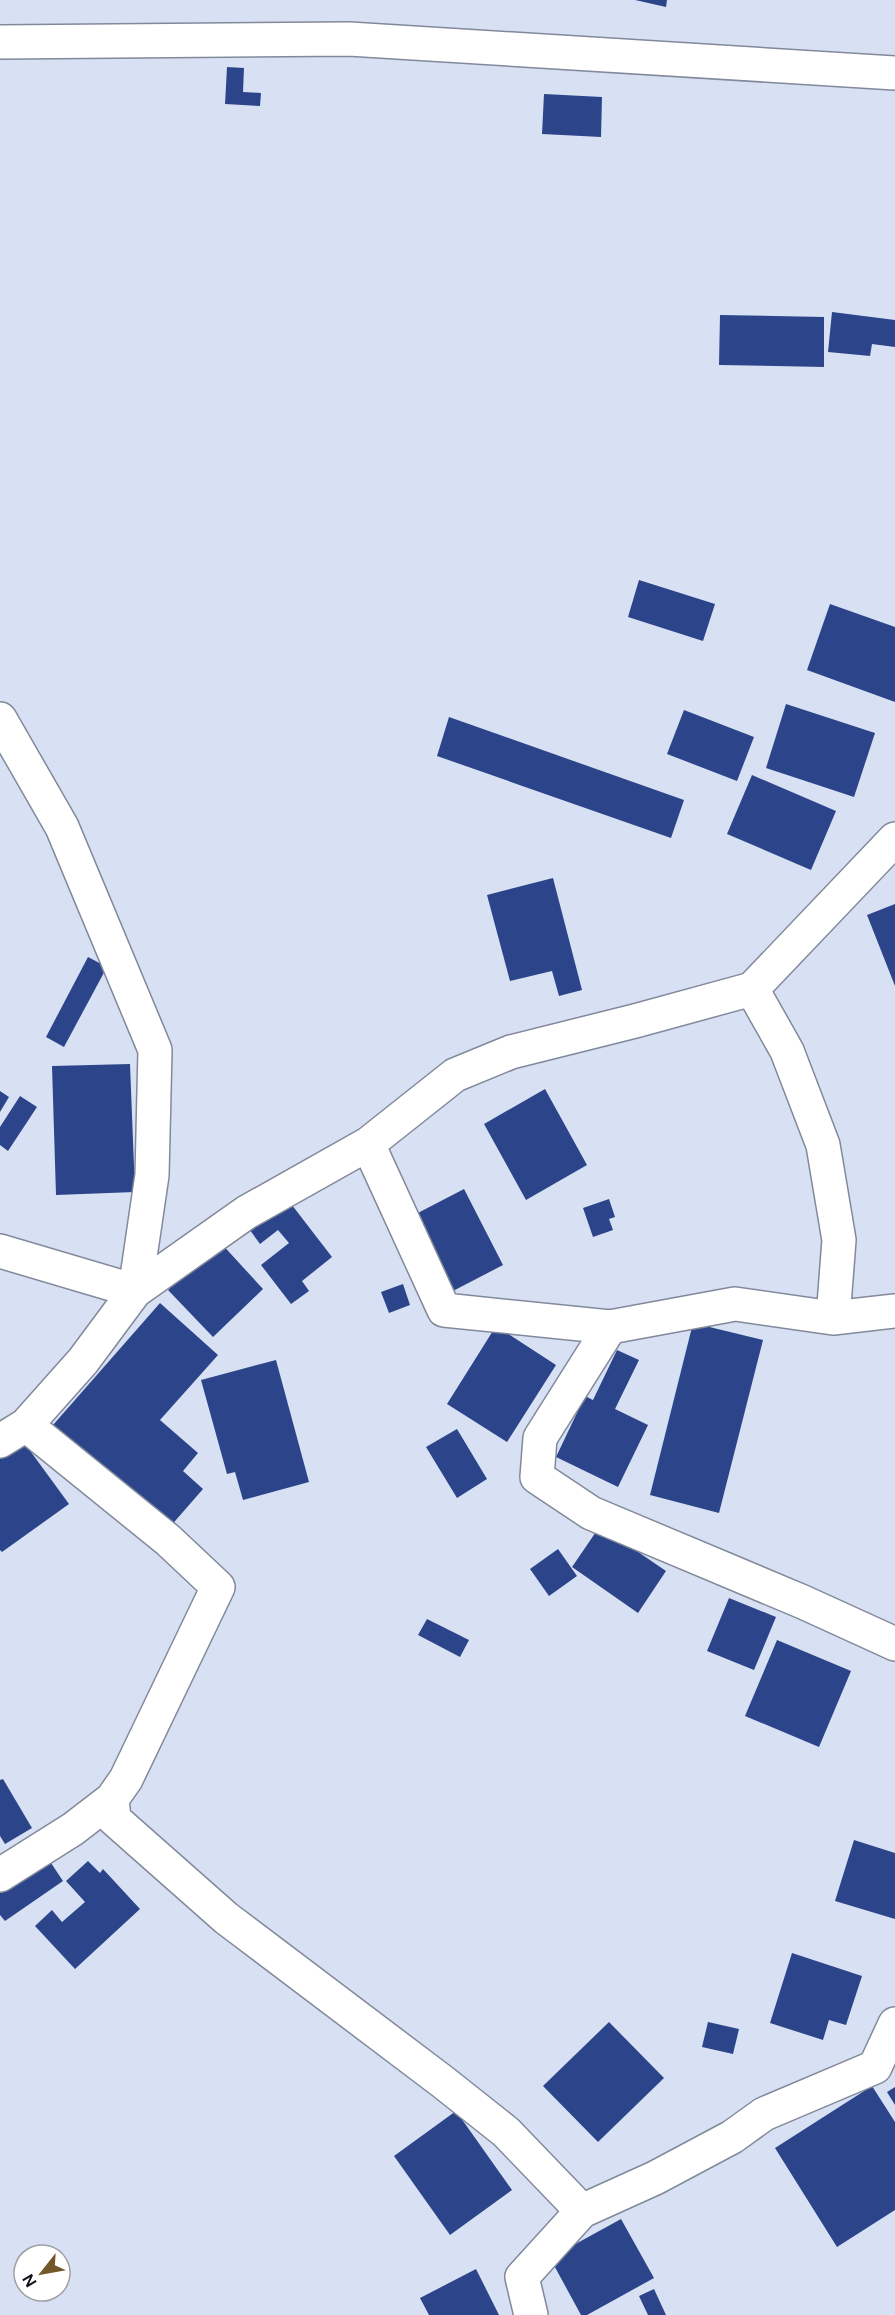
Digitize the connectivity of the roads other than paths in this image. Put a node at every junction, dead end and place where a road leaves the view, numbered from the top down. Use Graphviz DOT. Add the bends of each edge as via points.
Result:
graph roads {
  1 [pos="0,42"];
  2 [pos="895,73"];
  3 [pos="0,719"];
  4 [pos="895,839"];
  5 [pos="752,988"];
  6 [pos="368,1144"];
  7 [pos="0,1251"];
  8 [pos="135,1291"];
  9 [pos="895,1311"];
  10 [pos="833,1318"];
  11 [pos="610,1327"];
  12 [pos="13,1433"];
  13 [pos="895,1644"];
  14 [pos="112,1799"];
  15 [pos="0,1875"];
  16 [pos="895,2024"];
  17 [pos="582,2211"];
  18 [pos="531,2315"];
  1 -- 2 [label="street" via="349,39"];
  3 -- 8 [label="street" via="62,827 155,1050 152,1175"];
  4 -- 5 [label="street"];
  5 -- 6 [label="street" via="492,1059 455,1075"];
  5 -- 10 [label="street" via="787,1051 823,1145 839,1240"];
  6 -- 8 [label="street" via="248,1212"];
  6 -- 11 [label="street" via="444,1310"];
  7 -- 8 [label="street"];
  8 -- 12 [label="street" via="83,1361"];
  9 -- 10 [label="street"];
  10 -- 11 [label="street" via="735,1304"];
  11 -- 13 [label="street" via="540,1438 537,1477 591,1514"];
  12 -- 14 [label="street" via="168,1540 218,1587 126,1779"];
  14 -- 15 [label="street" via="74,1829"];
  14 -- 17 [label="street" via="114,1819 217,1910 506,2132"];
  16 -- 17 [label="street" via="875,2067 764,2114 732,2137"];
  17 -- 18 [label="street" via="522,2277"];
}
